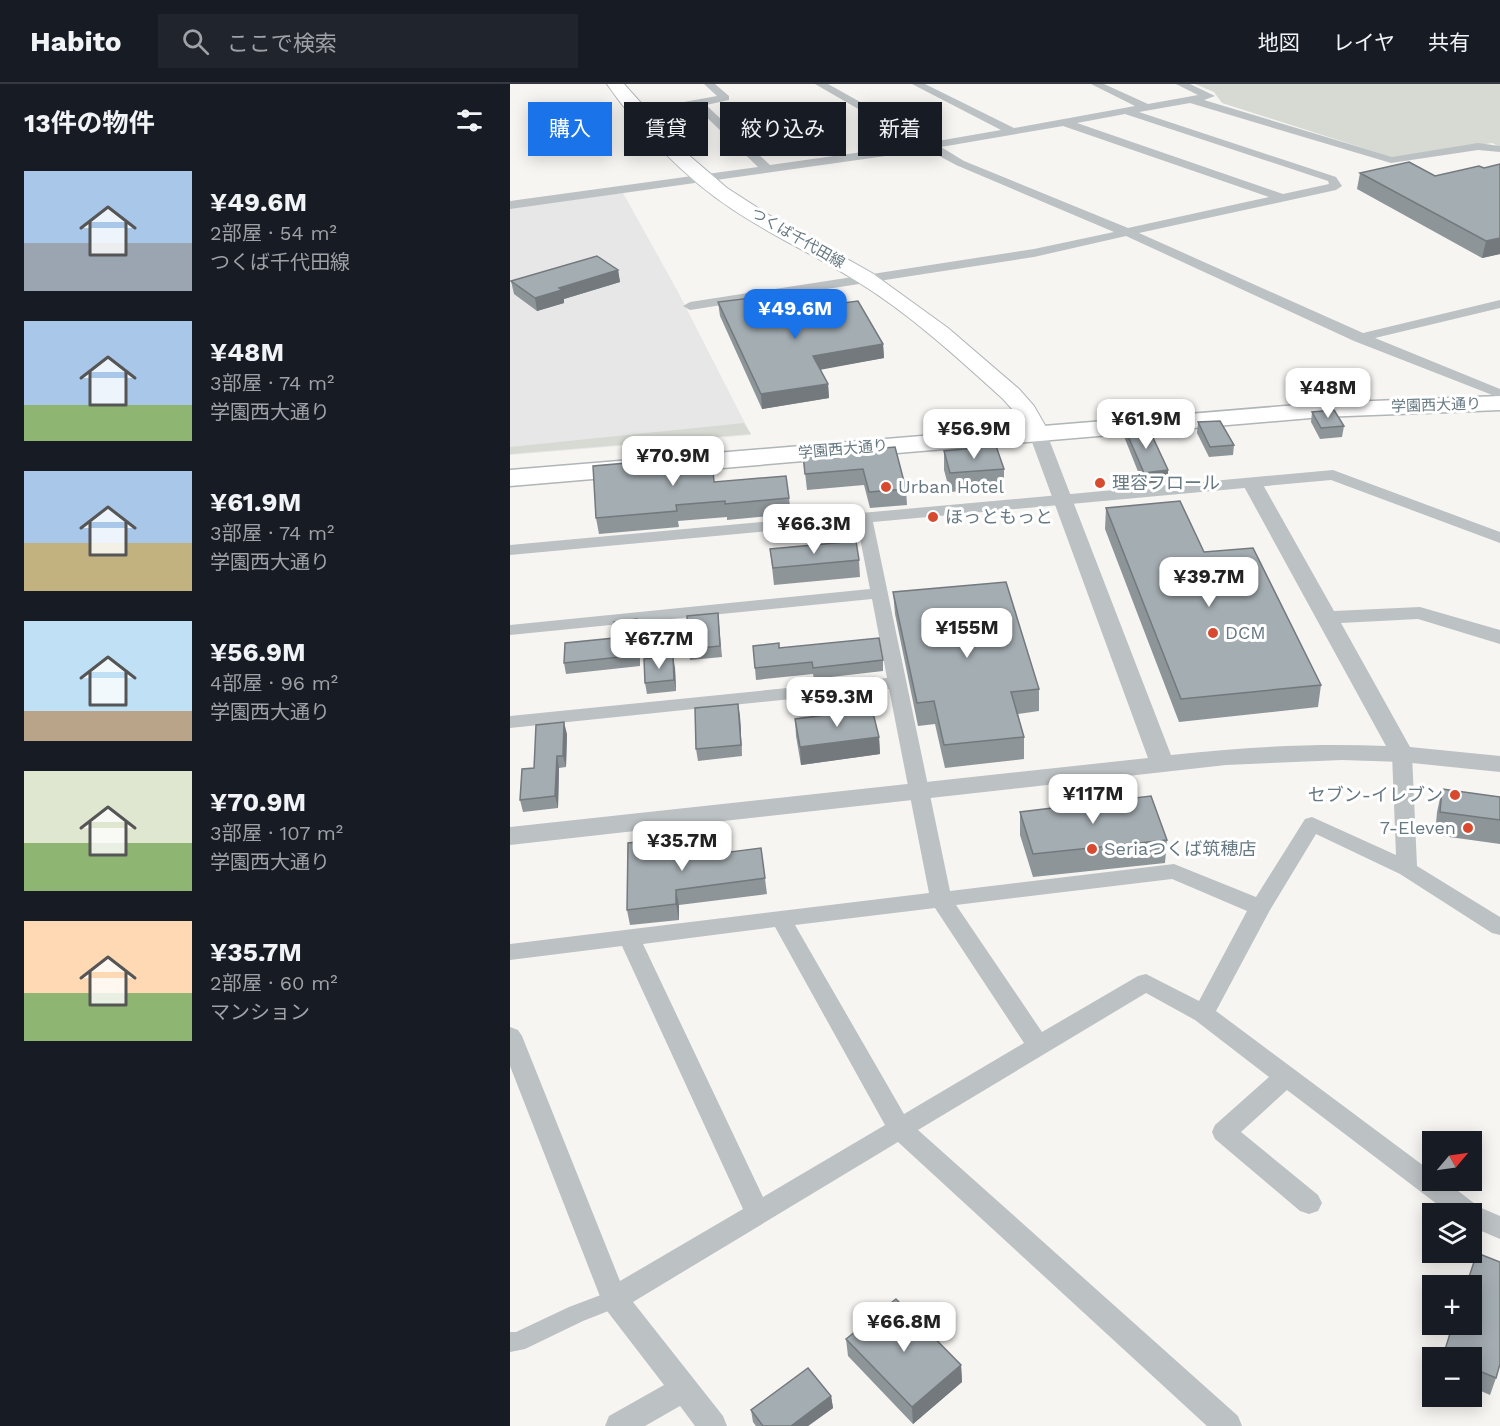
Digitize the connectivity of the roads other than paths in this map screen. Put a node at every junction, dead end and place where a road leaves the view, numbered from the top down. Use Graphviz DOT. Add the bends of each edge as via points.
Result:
graph roads {
  1 [pos="615,84"];
  2 [pos="709,84"];
  3 [pos="820,84"];
  4 [pos="917,84"];
  5 [pos="1096,84"];
  6 [pos="1181,84"];
  7 [pos="1190,99"];
  8 [pos="631,102"];
  9 [pos="703,102"];
  10 [pos="858,105"];
  11 [pos="1146,107"];
  12 [pos="1125,111"];
  13 [pos="708,113"];
  14 [pos="1064,122"];
  15 [pos="1012,131"];
  16 [pos="942,144"];
  17 [pos="1212,149"];
  18 [pos="1500,149"];
  19 [pos="942,153"];
  20 [pos="681,156"];
  21 [pos="862,156"];
  22 [pos="1179,162"];
  23 [pos="767,170"];
  24 [pos="703,179"];
  25 [pos="1282,198"];
  26 [pos="510,205"];
  27 [pos="1126,232"];
  28 [pos="868,279"];
  29 [pos="1500,304"];
  30 [pos="690,306"];
  31 [pos="1359,338"];
  32 [pos="1499,395"];
  33 [pos="1035,428"];
  34 [pos="510,465"];
  35 [pos="510,478"];
  36 [pos="1252,483"];
  37 [pos="1063,500"];
  38 [pos="864,518"];
  39 [pos="1499,536"];
  40 [pos="510,550"];
  41 [pos="879,593"];
  42 [pos="1326,618"];
  43 [pos="510,630"];
  44 [pos="1500,637"];
  45 [pos="897,682"];
  46 [pos="510,722"];
  47 [pos="1402,754"];
  48 [pos="1162,763"];
  49 [pos="1500,764"];
  50 [pos="919,790"];
  51 [pos="510,836"];
  52 [pos="1407,869"];
  53 [pos="941,900"];
  54 [pos="1260,908"];
  55 [pos="781,920"];
  56 [pos="1500,927"];
  57 [pos="629,938"];
  58 [pos="510,952"];
  59 [pos="1203,1014"];
  60 [pos="510,1036"];
  61 [pos="1039,1046"];
  62 [pos="1286,1076"];
  63 [pos="900,1128"];
  64 [pos="1309,1203"];
  65 [pos="1456,1203"];
  66 [pos="758,1214"];
  67 [pos="1482,1219"];
  68 [pos="1500,1228"];
  69 [pos="614,1299"];
  70 [pos="510,1342"];
  71 [pos="684,1388"];
  72 [pos="619,1426"];
  73 [pos="713,1426"];
  74 [pos="1228,1426"];
  1 -- 8 [label="main road, つくば千代田線"];
  2 -- 9 [label="street" via="725,98"];
  3 -- 10 [label="street"];
  4 -- 15 [label="street"];
  5 -- 11 [label="street"];
  6 -- 7 [label="street" via="1210,96"];
  7 -- 11 [label="street"];
  7 -- 18 [label="street" via="1391,160 1419,159 1485,144"];
  11 -- 12 [label="street"];
  12 -- 14 [label="street"];
  12 -- 17 [label="street"];
  13 -- 23 [label="street"];
  14 -- 15 [label="street"];
  14 -- 22 [label="street"];
  15 -- 16 [label="street"];
  17 -- 22 [label="street"];
  17 -- 25 [label="street" via="1332,179 1336,186"];
  19 -- 27 [label="street"];
  20 -- 24 [label="main road, つくば千代田線"];
  21 -- 23 [label="street"];
  22 -- 25 [label="street"];
  23 -- 24 [label="street"];
  24 -- 26 [label="street"];
  24 -- 28 [label="main road, つくば千代田線"];
  25 -- 27 [label="street"];
  27 -- 28 [label="street" via="1034,253"];
  27 -- 31 [label="street"];
  28 -- 30 [label="street"];
  28 -- 33 [label="main road, つくば千代田線" via="953,343 1011,394"];
  29 -- 31 [label="street"];
  31 -- 32 [label="street"];
  32 -- 33 [label="highway, 学園西大通り"];
  33 -- 34 [label="highway, 学園西大通り"];
  33 -- 35 [label="highway, 学園西大通り"];
  33 -- 37 [label="street"];
  36 -- 37 [label="street"];
  36 -- 39 [label="street" via="1333,475"];
  36 -- 42 [label="street"];
  37 -- 38 [label="street"];
  37 -- 48 [label="street"];
  38 -- 40 [label="street"];
  38 -- 41 [label="street"];
  41 -- 43 [label="street"];
  41 -- 45 [label="street"];
  42 -- 44 [label="street" via="1420,613"];
  42 -- 47 [label="street"];
  45 -- 46 [label="street"];
  45 -- 50 [label="street"];
  47 -- 48 [label="street" via="1286,754"];
  47 -- 49 [label="street"];
  47 -- 52 [label="street"];
  48 -- 50 [label="street"];
  50 -- 51 [label="street"];
  50 -- 53 [label="street"];
  52 -- 54 [label="street" via="1312,824"];
  52 -- 56 [label="street"];
  53 -- 54 [label="street" via="1174,871"];
  53 -- 55 [label="street"];
  53 -- 61 [label="street"];
  54 -- 59 [label="street"];
  55 -- 57 [label="street"];
  55 -- 63 [label="street"];
  57 -- 58 [label="street"];
  57 -- 66 [label="street"];
  59 -- 61 [label="street" via="1146,982"];
  59 -- 62 [label="street"];
  60 -- 69 [label="street"];
  61 -- 63 [label="street"];
  62 -- 64 [label="street" via="1224,1132"];
  62 -- 65 [label="street"];
  63 -- 66 [label="street"];
  63 -- 74 [label="street"];
  66 -- 69 [label="street"];
  67 -- 68 [label="street"];
  69 -- 70 [label="street" via="518,1342"];
  69 -- 71 [label="street"];
  71 -- 72 [label="street"];
  71 -- 73 [label="street"];
}
